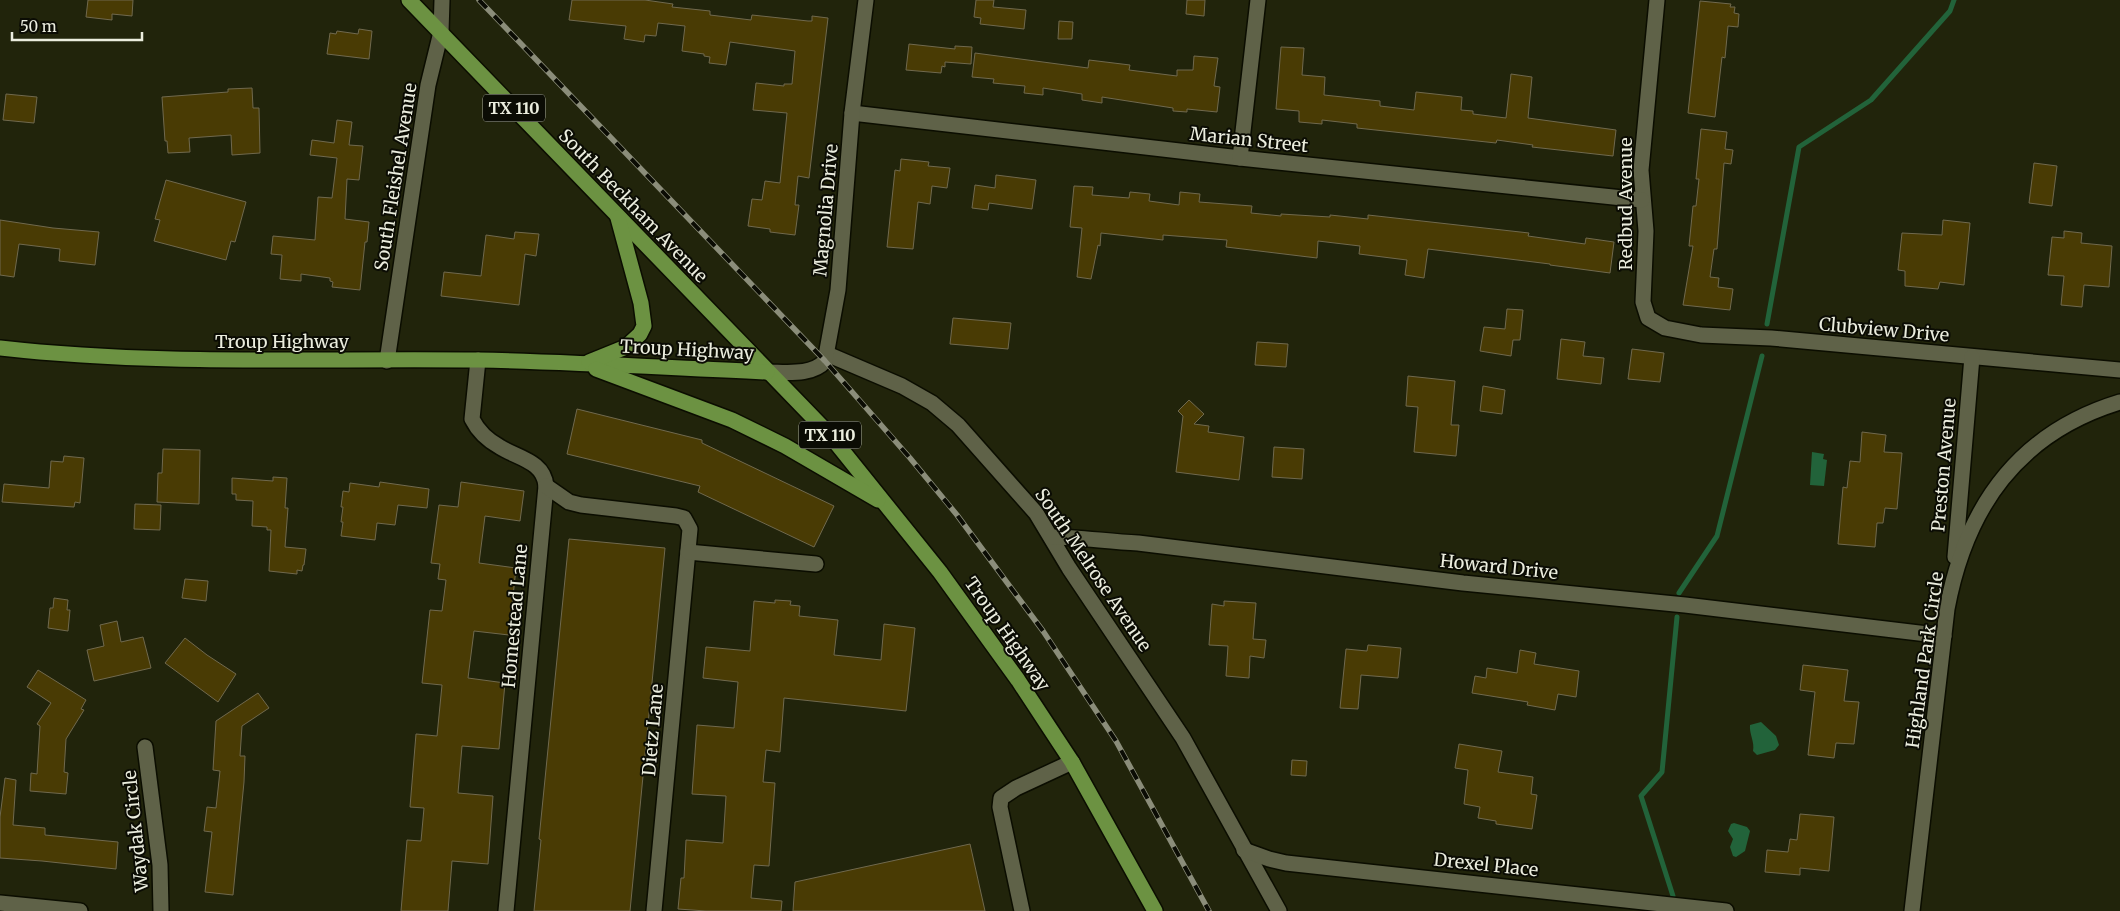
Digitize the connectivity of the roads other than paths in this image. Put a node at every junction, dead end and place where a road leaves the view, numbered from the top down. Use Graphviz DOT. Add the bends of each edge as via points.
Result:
graph roads {
  1 [pos="410,0"];
  2 [pos="442,0"];
  3 [pos="866,0"];
  4 [pos="1258,0"];
  5 [pos="1657,0"];
  6 [pos="441,32"];
  7 [pos="852,113"];
  8 [pos="1240,158"];
  9 [pos="1642,200"];
  10 [pos="617,217"];
  11 [pos="1648,318"];
  12 [pos="0,348"];
  13 [pos="827,354"];
  14 [pos="1972,357"];
  15 [pos="478,360"];
  16 [pos="387,361"];
  17 [pos="583,364"];
  18 [pos="2120,370"];
  19 [pos="767,372"];
  20 [pos="2120,402"];
  21 [pos="546,486"];
  22 [pos="885,504"];
  23 [pos="1051,537"];
  24 [pos="688,552"];
  25 [pos="816,564"];
  26 [pos="1954,576"];
  27 [pos="1944,636"];
  28 [pos="145,747"];
  29 [pos="1072,762"];
  30 [pos="1244,850"];
  31 [pos="0,903"];
  32 [pos="80,911"];
  33 [pos="161,911"];
  34 [pos="506,911"];
  35 [pos="654,911"];
  36 [pos="1022,911"];
  37 [pos="1155,911"];
  38 [pos="1279,911"];
  39 [pos="1726,911"];
  40 [pos="1912,911"];
  1 -- 6 [label="main road, South Beckham Avenue / TX 110"];
  2 -- 6 [label="street, South Fleishel Avenue"];
  3 -- 7 [label="street, Magnolia Drive"];
  4 -- 8 [label="street"];
  5 -- 9 [label="street, Redbud Avenue" via="1641,170"];
  6 -- 10 [label="main road, South Beckham Avenue / TX 110"];
  6 -- 16 [label="street, South Fleishel Avenue" via="428,85"];
  7 -- 8 [label="street, Marian Street"];
  7 -- 13 [label="street, Magnolia Drive" via="838,290"];
  8 -- 9 [label="street, Marian Street"];
  9 -- 11 [label="street, Redbud Avenue" via="1646,231 1643,302"];
  10 -- 17 [label="main road" via="641,303 644,326 626,347"];
  10 -- 19 [label="main road, South Beckham Avenue / TX 110"];
  11 -- 14 [label="street, Clubview Drive" via="1665,328 1701,335 1771,338"];
  12 -- 16 [label="main road, Troup Highway" via="193,360"];
  13 -- 19 [label="street" via="819,368"];
  13 -- 23 [label="street, South Melrose Avenue" via="902,386 952,419 1036,513"];
  14 -- 18 [label="street, Clubview Drive"];
  14 -- 26 [label="street, Preston Avenue"];
  15 -- 16 [label="main road, Troup Highway"];
  15 -- 17 [label="main road, Troup Highway"];
  15 -- 21 [label="street" via="472,419 476,428 499,447 534,464 541,470"];
  17 -- 19 [label="main road, Troup Highway"];
  17 -- 22 [label="main road" via="732,420 785,446"];
  19 -- 22 [label="main road, Troup Highway / TX 110" via="829,434"];
  20 -- 26 [label="street, Highland Park Circle" via="2076,418 2036,443 2021,457 1980,513"];
  21 -- 24 [label="street, Dietz Lane" via="569,502 581,505 684,518 690,529"];
  21 -- 34 [label="street, Homestead Lane"];
  22 -- 29 [label="main road, Troup Highway" via="940,572"];
  23 -- 27 [label="street, Howard Drive" via="1138,543"];
  23 -- 30 [label="street, South Melrose Avenue" via="1184,738"];
  24 -- 25 [label="street"];
  24 -- 35 [label="street, Dietz Lane"];
  26 -- 27 [label="street, Highland Park Circle"];
  27 -- 40 [label="street, Highland Park Circle"];
  28 -- 33 [label="street, Waydak Circle" via="160,865"];
  29 -- 36 [label="street" via="1001,798 1000,807"];
  29 -- 37 [label="main road, Troup Highway"];
  30 -- 38 [label="street, South Melrose Avenue"];
  30 -- 39 [label="street, Drexel Place" via="1286,863"];
  31 -- 32 [label="street"];
}
